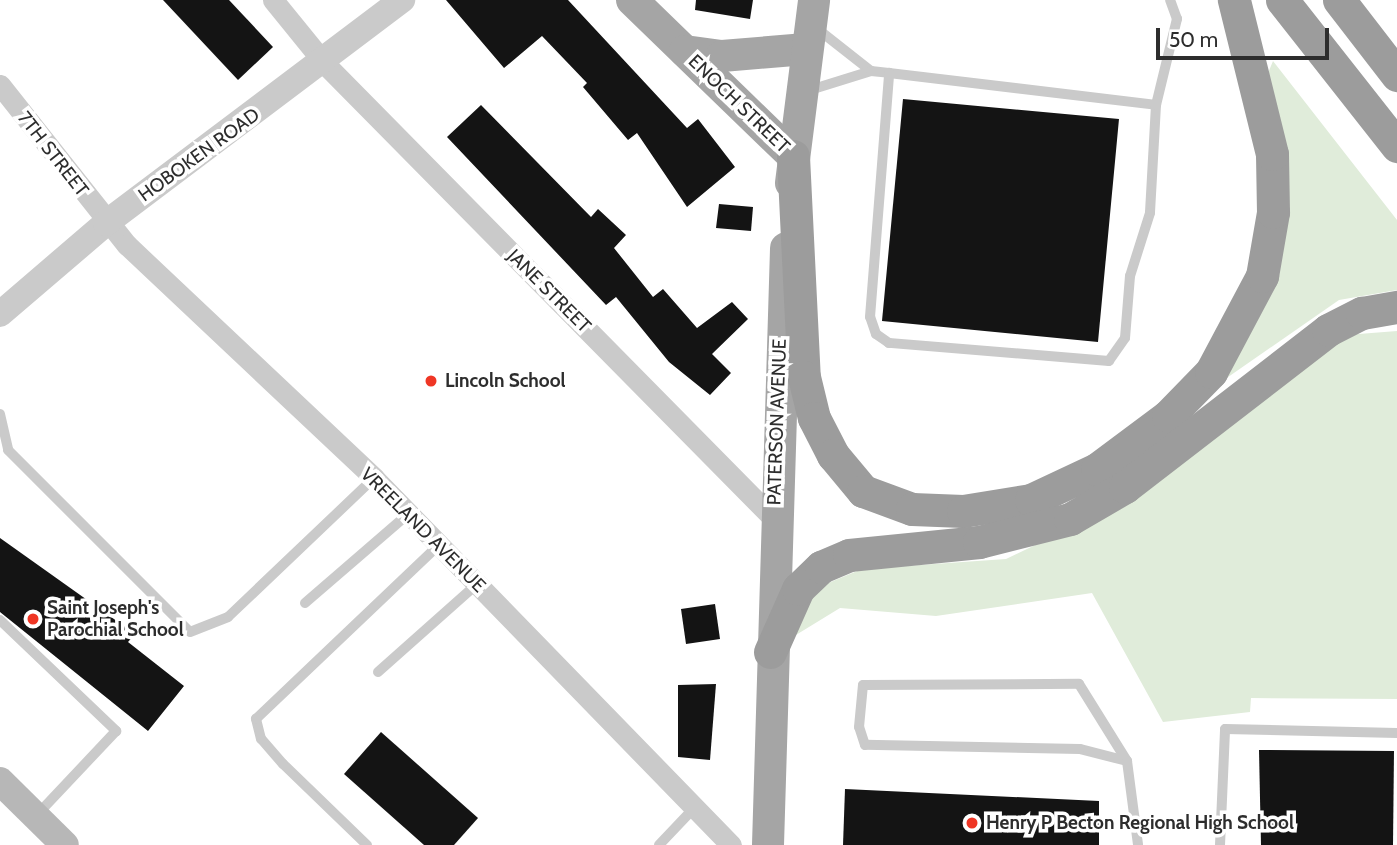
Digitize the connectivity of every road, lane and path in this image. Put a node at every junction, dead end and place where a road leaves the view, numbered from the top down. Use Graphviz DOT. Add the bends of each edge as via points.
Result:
graph roads {
  1 [pos="273,0"];
  2 [pos="402,0"];
  3 [pos="632,0"];
  4 [pos="1170,0"];
  5 [pos="1234,0"];
  6 [pos="1282,0"];
  7 [pos="1339,0"];
  8 [pos="810,24"];
  9 [pos="685,51"];
  10 [pos="325,64"];
  11 [pos="871,71"];
  12 [pos="889,73"];
  13 [pos="1397,75"];
  14 [pos="0,85"];
  15 [pos="800,99"];
  16 [pos="1156,105"];
  17 [pos="1397,146"];
  18 [pos="793,156"];
  19 [pos="106,223"];
  20 [pos="1397,307"];
  21 [pos="0,314"];
  22 [pos="0,414"];
  23 [pos="374,478"];
  24 [pos="408,514"];
  25 [pos="773,517"];
  26 [pos="439,545"];
  27 [pos="477,584"];
  28 [pos="305,603"];
  29 [pos="0,620"];
  30 [pos="770,652"];
  31 [pos="378,672"];
  32 [pos="1397,733"];
  33 [pos="1128,761"];
  34 [pos="0,781"];
  35 [pos="695,807"];
  36 [pos="36,816"];
  37 [pos="65,845"];
  38 [pos="367,845"];
  39 [pos="659,845"];
  40 [pos="732,845"];
  41 [pos="768,845"];
  42 [pos="1138,845"];
  43 [pos="1220,845"];
  1 -- 10 [label="street, JANE STREET"];
  2 -- 10 [label="street, HOBOKEN ROAD"];
  3 -- 9 [label="main road, ENOCH STREET"];
  4 -- 16 [label="lane" via="1177,19"];
  5 -- 18 [label="highway" via="1272,153 1273,212 1262,276 1211,372 1168,416 1097,469 1031,500 963,511 912,509 863,491 833,455 814,418 804,377"];
  6 -- 17 [label="highway"];
  7 -- 13 [label="highway"];
  8 -- 9 [label="main road, ENOCH STREET" via="722,56"];
  8 -- 11 [label="lane"];
  8 -- 15 [label="main road, PATERSON AVENUE"];
  9 -- 18 [label="main road, ENOCH STREET"];
  10 -- 19 [label="street, HOBOKEN ROAD"];
  10 -- 25 [label="street, JANE STREET"];
  11 -- 12 [label="lane"];
  11 -- 15 [label="lane" via="819,83"];
  12 -- 16 [label="lane"];
  12 -- 16 [label="lane" via="870,317 876,334 889,343 1108,361 1125,338 1130,276 1150,213"];
  14 -- 19 [label="street, 7TH STREET"];
  15 -- 18 [label="main road, PATERSON AVENUE"];
  18 -- 25 [label="main road, PATERSON AVENUE"];
  19 -- 21 [label="street, HOBOKEN ROAD"];
  19 -- 23 [label="street, VREELAND AVENUE"];
  20 -- 30 [label="highway" via="1362,313 1328,330 1125,487 1070,519 979,542 849,555 821,567 798,589"];
  22 -- 23 [label="lane" via="8,450 190,632 228,617"];
  23 -- 24 [label="street, VREELAND AVENUE"];
  24 -- 26 [label="street, VREELAND AVENUE"];
  24 -- 28 [label="lane"];
  25 -- 30 [label="main road, PATERSON AVENUE"];
  26 -- 27 [label="street, VREELAND AVENUE"];
  26 -- 38 [label="lane" via="256,719 261,739 275,756"];
  27 -- 31 [label="lane"];
  27 -- 35 [label="street, VREELAND AVENUE"];
  29 -- 36 [label="lane" via="116,731"];
  30 -- 41 [label="main road, PATERSON AVENUE"];
  32 -- 43 [label="lane" via="1225,729"];
  33 -- 33 [label="lane" via="1080,749 866,744 859,727 863,685 1079,684"];
  33 -- 42 [label="lane"];
  34 -- 36 [label="main road"];
  35 -- 39 [label="lane"];
  35 -- 40 [label="street, VREELAND AVENUE"];
  36 -- 37 [label="main road"];
}
